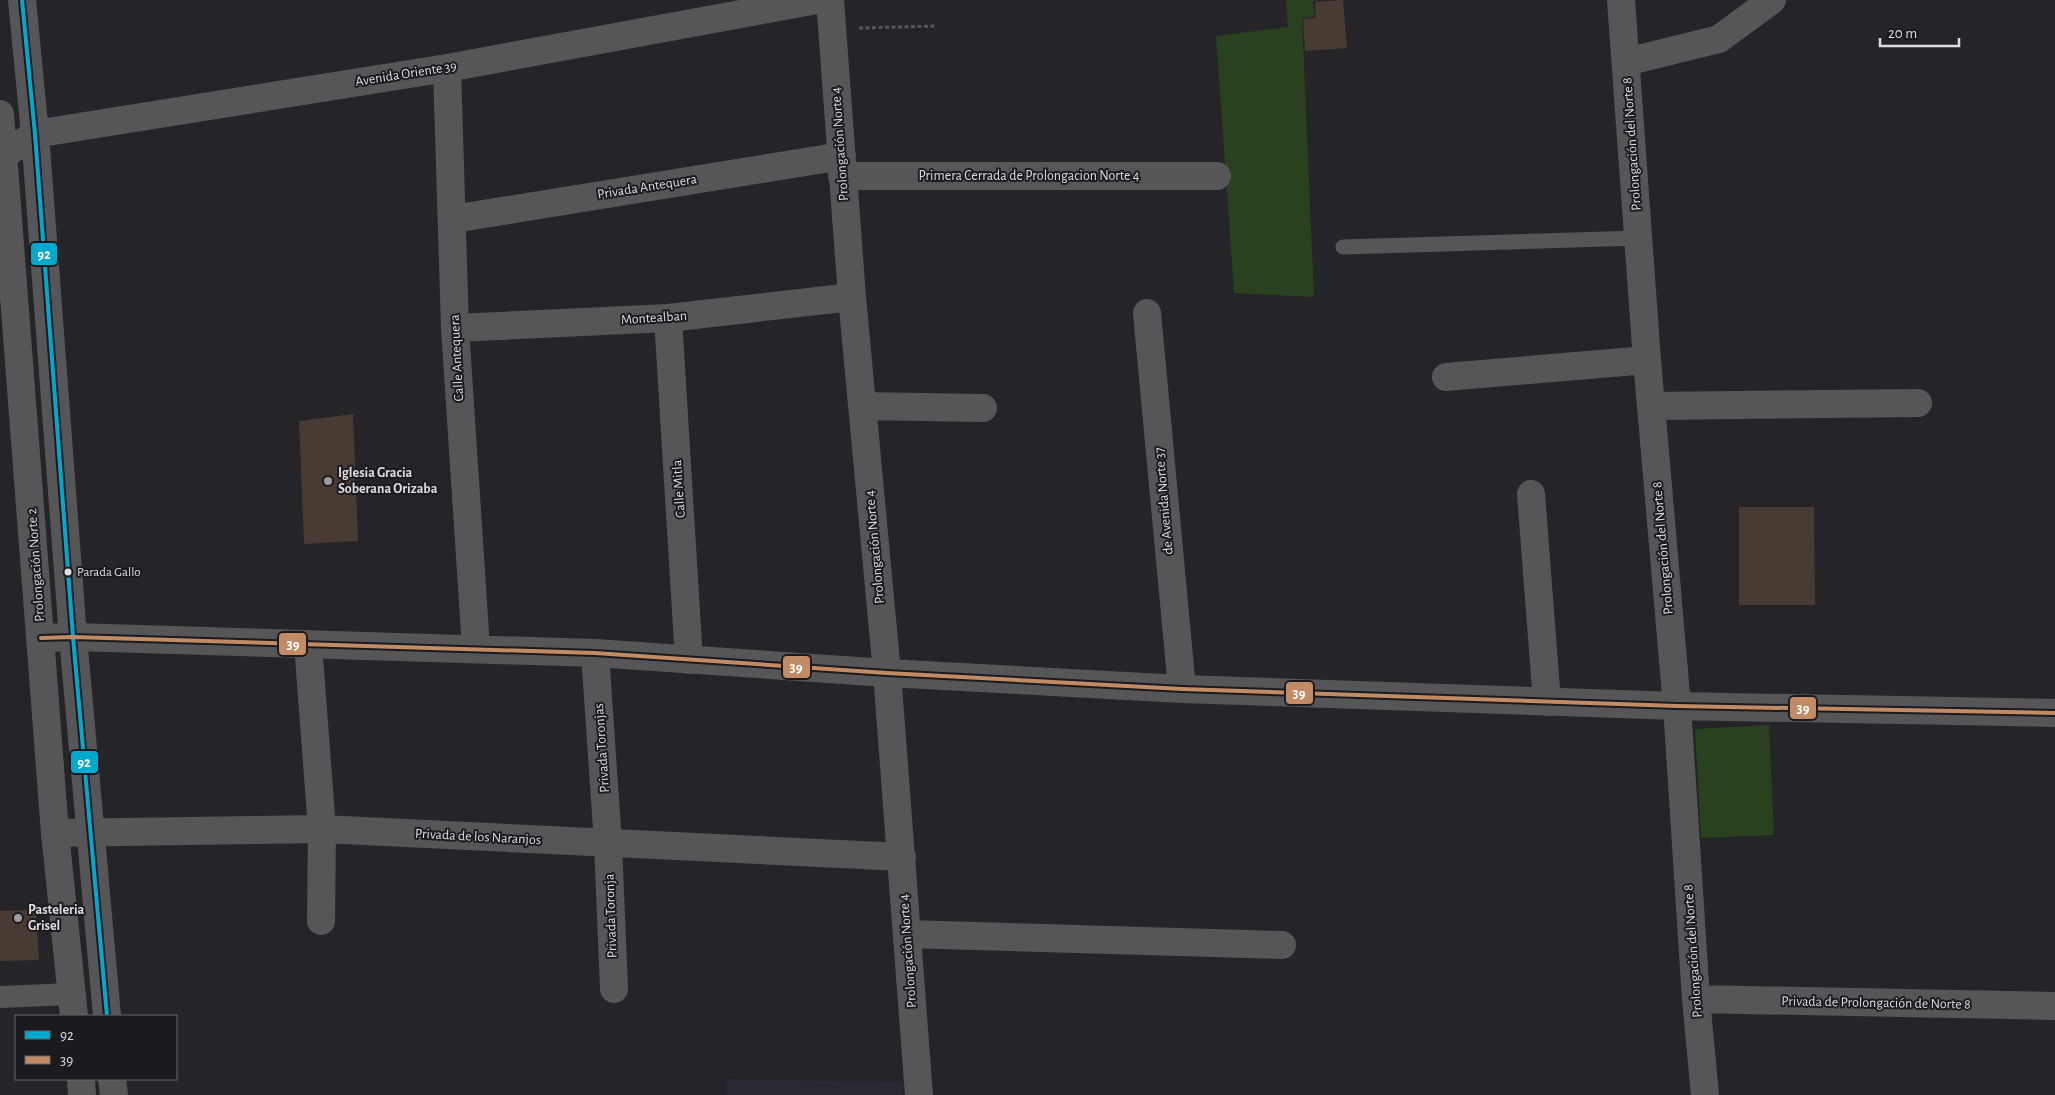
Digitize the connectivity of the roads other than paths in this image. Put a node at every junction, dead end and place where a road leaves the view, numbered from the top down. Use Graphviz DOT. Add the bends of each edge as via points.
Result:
graph roads {
  1 [pos="22,0"];
  2 [pos="817,0"];
  3 [pos="830,0"];
  4 [pos="1621,0"];
  5 [pos="1772,0"];
  6 [pos="1626,62"];
  7 [pos="447,68"];
  8 [pos="0,114"];
  9 [pos="35,134"];
  10 [pos="2,155"];
  11 [pos="842,166"];
  12 [pos="1216,176"];
  13 [pos="453,219"];
  14 [pos="1639,238"];
  15 [pos="1343,246"];
  16 [pos="852,297"];
  17 [pos="1147,314"];
  18 [pos="668,318"];
  19 [pos="455,328"];
  20 [pos="1647,360"];
  21 [pos="1446,377"];
  22 [pos="1918,403"];
  23 [pos="862,406"];
  24 [pos="1651,406"];
  25 [pos="983,408"];
  26 [pos="1531,494"];
  27 [pos="73,637"];
  28 [pos="41,638"];
  29 [pos="308,644"];
  30 [pos="476,648"];
  31 [pos="595,652"];
  32 [pos="689,660"];
  33 [pos="887,673"];
  34 [pos="1182,689"];
  35 [pos="1547,702"];
  36 [pos="1676,706"];
  37 [pos="2055,713"];
  38 [pos="322,829"];
  39 [pos="91,832"];
  40 [pos="55,833"];
  41 [pos="608,843"];
  42 [pos="902,857"];
  43 [pos="321,921"];
  44 [pos="907,934"];
  45 [pos="1282,946"];
  46 [pos="614,989"];
  47 [pos="0,996"];
  48 [pos="1696,1000"];
  49 [pos="73,1005"];
  50 [pos="2055,1006"];
  51 [pos="107,1015"];
  52 [pos="81,1080"];
  53 [pos="112,1080"];
  54 [pos="82,1095"];
  55 [pos="114,1095"];
  56 [pos="919,1095"];
  57 [pos="1705,1095"];
  1 -- 9 [label="street"];
  2 -- 7 [label="street, Avenida Oriente 39"];
  3 -- 11 [label="street, Prolongación Norte 4"];
  4 -- 6 [label="street, Prolongación del Norte 8"];
  5 -- 6 [label="street" via="1719,39"];
  6 -- 14 [label="street, Prolongación del Norte 8"];
  7 -- 9 [label="street, Avenida Oriente 39"];
  7 -- 13 [label="street, Calle Antequera"];
  8 -- 10 [label="street, Prolongación Norte 2"];
  9 -- 10 [label="street, Avenida Oriente 39"];
  9 -- 27 [label="street"];
  10 -- 28 [label="street, Prolongación Norte 2"];
  11 -- 12 [label="street, Primera Cerrada de Prolongacion Norte 4"];
  11 -- 13 [label="street, Privada Antequera"];
  11 -- 16 [label="street, Prolongación Norte 4"];
  13 -- 19 [label="street, Calle Antequera"];
  14 -- 15 [label="lane"];
  14 -- 20 [label="street, Prolongación del Norte 8"];
  16 -- 18 [label="street, Montealban"];
  16 -- 23 [label="street, Prolongación Norte 4"];
  17 -- 34 [label="street, de Avenida Norte 37"];
  18 -- 19 [label="street, Montealban"];
  18 -- 32 [label="street, Calle Mitla"];
  19 -- 30 [label="street, Calle Antequera"];
  20 -- 21 [label="street"];
  20 -- 24 [label="street, Prolongación del Norte 8"];
  22 -- 24 [label="street"];
  23 -- 25 [label="street"];
  23 -- 33 [label="street, Prolongación Norte 4"];
  24 -- 36 [label="street, Prolongación del Norte 8"];
  26 -- 35 [label="street"];
  27 -- 28 [label="street"];
  27 -- 29 [label="street"];
  27 -- 39 [label="street"];
  28 -- 40 [label="street, Prolongación Norte 2"];
  29 -- 30 [label="street"];
  29 -- 38 [label="street"];
  30 -- 31 [label="street"];
  31 -- 32 [label="street"];
  31 -- 41 [label="street, Privada Toronjas"];
  32 -- 33 [label="street"];
  33 -- 34 [label="street"];
  33 -- 42 [label="street, Prolongación Norte 4"];
  34 -- 35 [label="street"];
  35 -- 36 [label="street"];
  36 -- 37 [label="street"];
  36 -- 48 [label="street, Prolongación del Norte 8"];
  38 -- 39 [label="street, Privada de los Naranjos"];
  38 -- 41 [label="street, Privada de los Naranjos"];
  38 -- 43 [label="street"];
  39 -- 40 [label="street, Privada de los Naranjos"];
  39 -- 51 [label="street"];
  40 -- 49 [label="street, Prolongación Norte 2"];
  41 -- 42 [label="street, Privada de los Naranjos"];
  41 -- 46 [label="street, Privada Toronja"];
  42 -- 44 [label="street, Prolongación Norte 4"];
  44 -- 45 [label="street"];
  44 -- 56 [label="street, Prolongación Norte 4"];
  47 -- 49 [label="street"];
  48 -- 50 [label="street, Privada de Prolongación de Norte 8"];
  48 -- 57 [label="street, Prolongación del Norte 8"];
  52 -- 54 [label="street"];
  53 -- 55 [label="street"];
}
